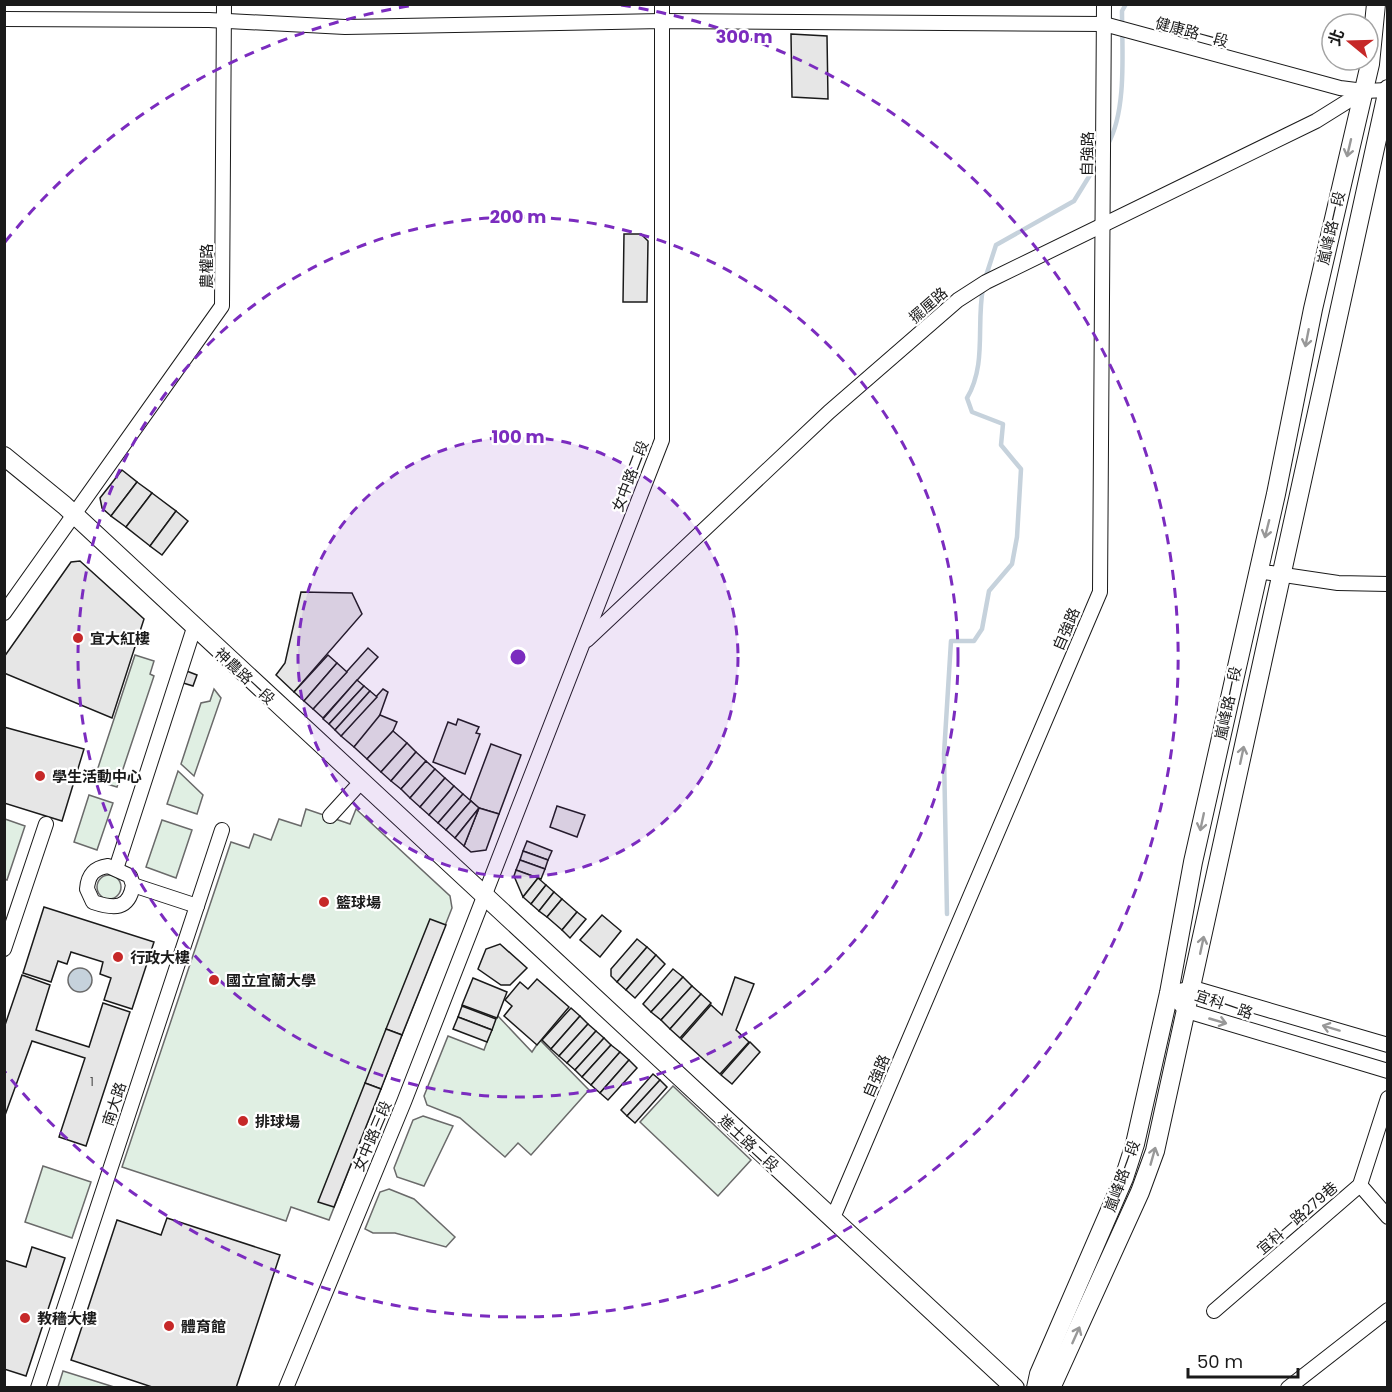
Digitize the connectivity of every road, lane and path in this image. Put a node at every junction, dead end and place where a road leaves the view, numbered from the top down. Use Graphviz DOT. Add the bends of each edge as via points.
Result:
graph roads {
  1 [pos="224,4"];
  2 [pos="663,4"];
  3 [pos="1104,4"];
  4 [pos="1376,4"];
  5 [pos="4,19"];
  6 [pos="223,21"];
  7 [pos="662,21"];
  8 [pos="1104,24"];
  9 [pos="1387,89"];
  10 [pos="1364,91"];
  11 [pos="1102,226"];
  12 [pos="4,456"];
  13 [pos="74,516"];
  14 [pos="1257,571"];
  15 [pos="1282,577"];
  16 [pos="1388,584"];
  17 [pos="4,613"];
  18 [pos="194,628"];
  19 [pos="583,644"];
  20 [pos="360,783"];
  21 [pos="330,816"];
  22 [pos="46,824"];
  23 [pos="222,830"];
  24 [pos="116,869"];
  25 [pos="133,885"];
  26 [pos="485,897"];
  27 [pos="197,906"];
  28 [pos="4,949"];
  29 [pos="1193,988"];
  30 [pos="1169,993"];
  31 [pos="1187,1011"];
  32 [pos="1388,1045"];
  33 [pos="1388,1071"];
  34 [pos="1388,1098"];
  35 [pos="1360,1185"];
  36 [pos="1388,1217"];
  37 [pos="831,1220"];
  38 [pos="1388,1310"];
  39 [pos="1214,1311"];
  40 [pos="38,1388"];
  41 [pos="286,1388"];
  42 [pos="1015,1388"];
  43 [pos="1036,1388"];
  44 [pos="1052,1388"];
  45 [pos="1288,1388"];
  1 -- 6 [label="street, 農權路"];
  2 -- 7 [label="street, 女中路二段"];
  3 -- 8 [label="street, 自強路"];
  4 -- 10 [label="main road, 嵐峰路一段"];
  5 -- 6 [label="street, 健康路一段"];
  6 -- 7 [label="street, 健康路一段" via="345,27"];
  6 -- 13 [label="street, 農權路" via="222,306"];
  7 -- 8 [label="street, 健康路一段"];
  7 -- 19 [label="street, 女中路二段" via="662,440"];
  8 -- 10 [label="street, 健康路一段" via="1315,82"];
  8 -- 11 [label="street, 自強路"];
  9 -- 10 [label="street, 健康路一段"];
  9 -- 15 [label="main road, 嵐峰路一段"];
  10 -- 11 [label="street, 擺厘路" via="1316,121"];
  10 -- 14 [label="main road, 嵐峰路一段, one-way"];
  11 -- 19 [label="street, 擺厘路" via="986,282 958,300 821,420"];
  11 -- 37 [label="street, 自強路" via="1101,591"];
  12 -- 13 [label="main road, 神農路一段"];
  13 -- 17 [label="street, 農權路"];
  13 -- 18 [label="main road, 神農路一段"];
  14 -- 15 [label="street"];
  14 -- 30 [label="main road, 嵐峰路一段, one-way" via="1193,862"];
  15 -- 16 [label="street"];
  29 -- 15 [label="main road, 嵐峰路一段, one-way"];
  18 -- 20 [label="main road, 神農路一段"];
  18 -- 24 [label="street"];
  19 -- 26 [label="street, 女中路二段"];
  20 -- 21 [label="street"];
  20 -- 26 [label="main road, 神農路一段"];
  22 -- 28 [label="street"];
  23 -- 27 [label="street, 南大路"];
  24 -- 25 [label="street" via="129,876"];
  24 -- 25 [label="street" via="99,867 92,872 87,889 93,902 119,908 127,903"];
  25 -- 27 [label="street"];
  26 -- 37 [label="main road, 進士路二段"];
  26 -- 41 [label="street, 女中路三段"];
  27 -- 40 [label="street, 南大路"];
  29 -- 30 [label="street, 宜科一路"];
  29 -- 31 [label="main road, 嵐峰路一段"];
  32 -- 29 [label="street, 宜科一路, one-way"];
  30 -- 31 [label="street, 宜科一路"];
  30 -- 43 [label="main road, 嵐峰路一段" via="1131,1160"];
  31 -- 33 [label="street, 宜科一路, one-way"];
  44 -- 31 [label="main road, 嵐峰路一段, one-way" via="1149,1170"];
  34 -- 35 [label="street, 宜科一路279巷"];
  35 -- 36 [label="street"];
  35 -- 39 [label="street, 宜科一路279巷"];
  37 -- 42 [label="main road, 進士路二段"];
  38 -- 45 [label="street"];
}
